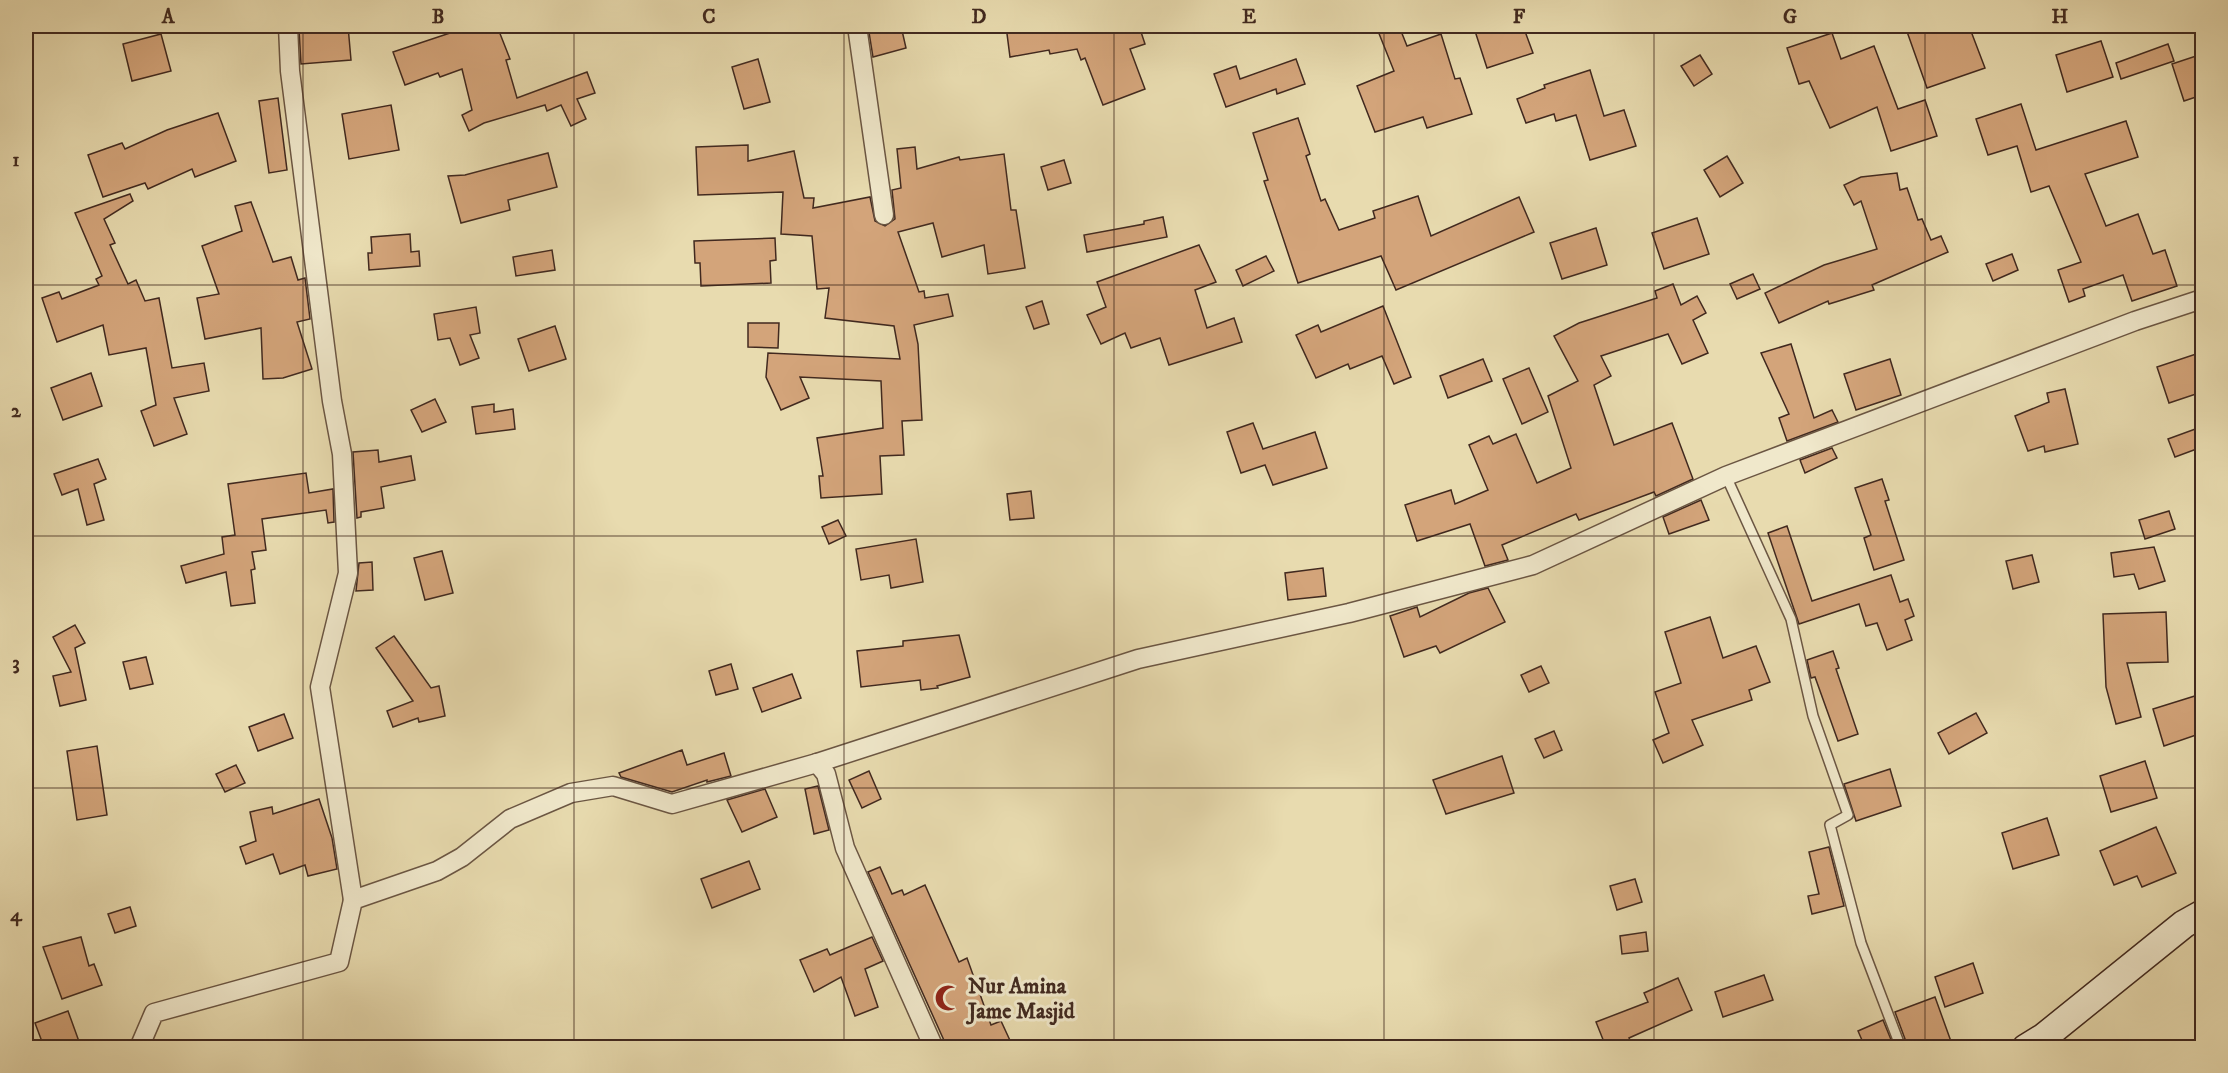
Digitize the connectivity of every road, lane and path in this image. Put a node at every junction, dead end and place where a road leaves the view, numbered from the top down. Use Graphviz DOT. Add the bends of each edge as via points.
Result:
graph roads {
  1 [pos="288,26"];
  2 [pos="857,26"];
  3 [pos="884,215"];
  4 [pos="2202,299"];
  5 [pos="1726,476"];
  6 [pos="817,762"];
  7 [pos="353,900"];
  8 [pos="2202,914"];
  9 [pos="139,1047"];
  10 [pos="934,1047"];
  11 [pos="1901,1047"];
  12 [pos="2026,1047"];
  1 -- 7 [label="street" via="290,70 342,454 348,573 320,687"];
  2 -- 3 [label="street"];
  4 -- 5 [label="street"];
  5 -- 6 [label="street" via="1533,565 1349,613 1138,659"];
  5 -- 11 [label="lane" via="1791,619 1813,716 1848,815 1830,825 1861,943"];
  6 -- 7 [label="street" via="672,804 614,786 571,793 510,819 462,857 437,871"];
  6 -- 10 [label="street" via="826,774 845,848"];
  7 -- 9 [label="street" via="339,962 154,1013"];
  8 -- 12 [label="main road"];
}
